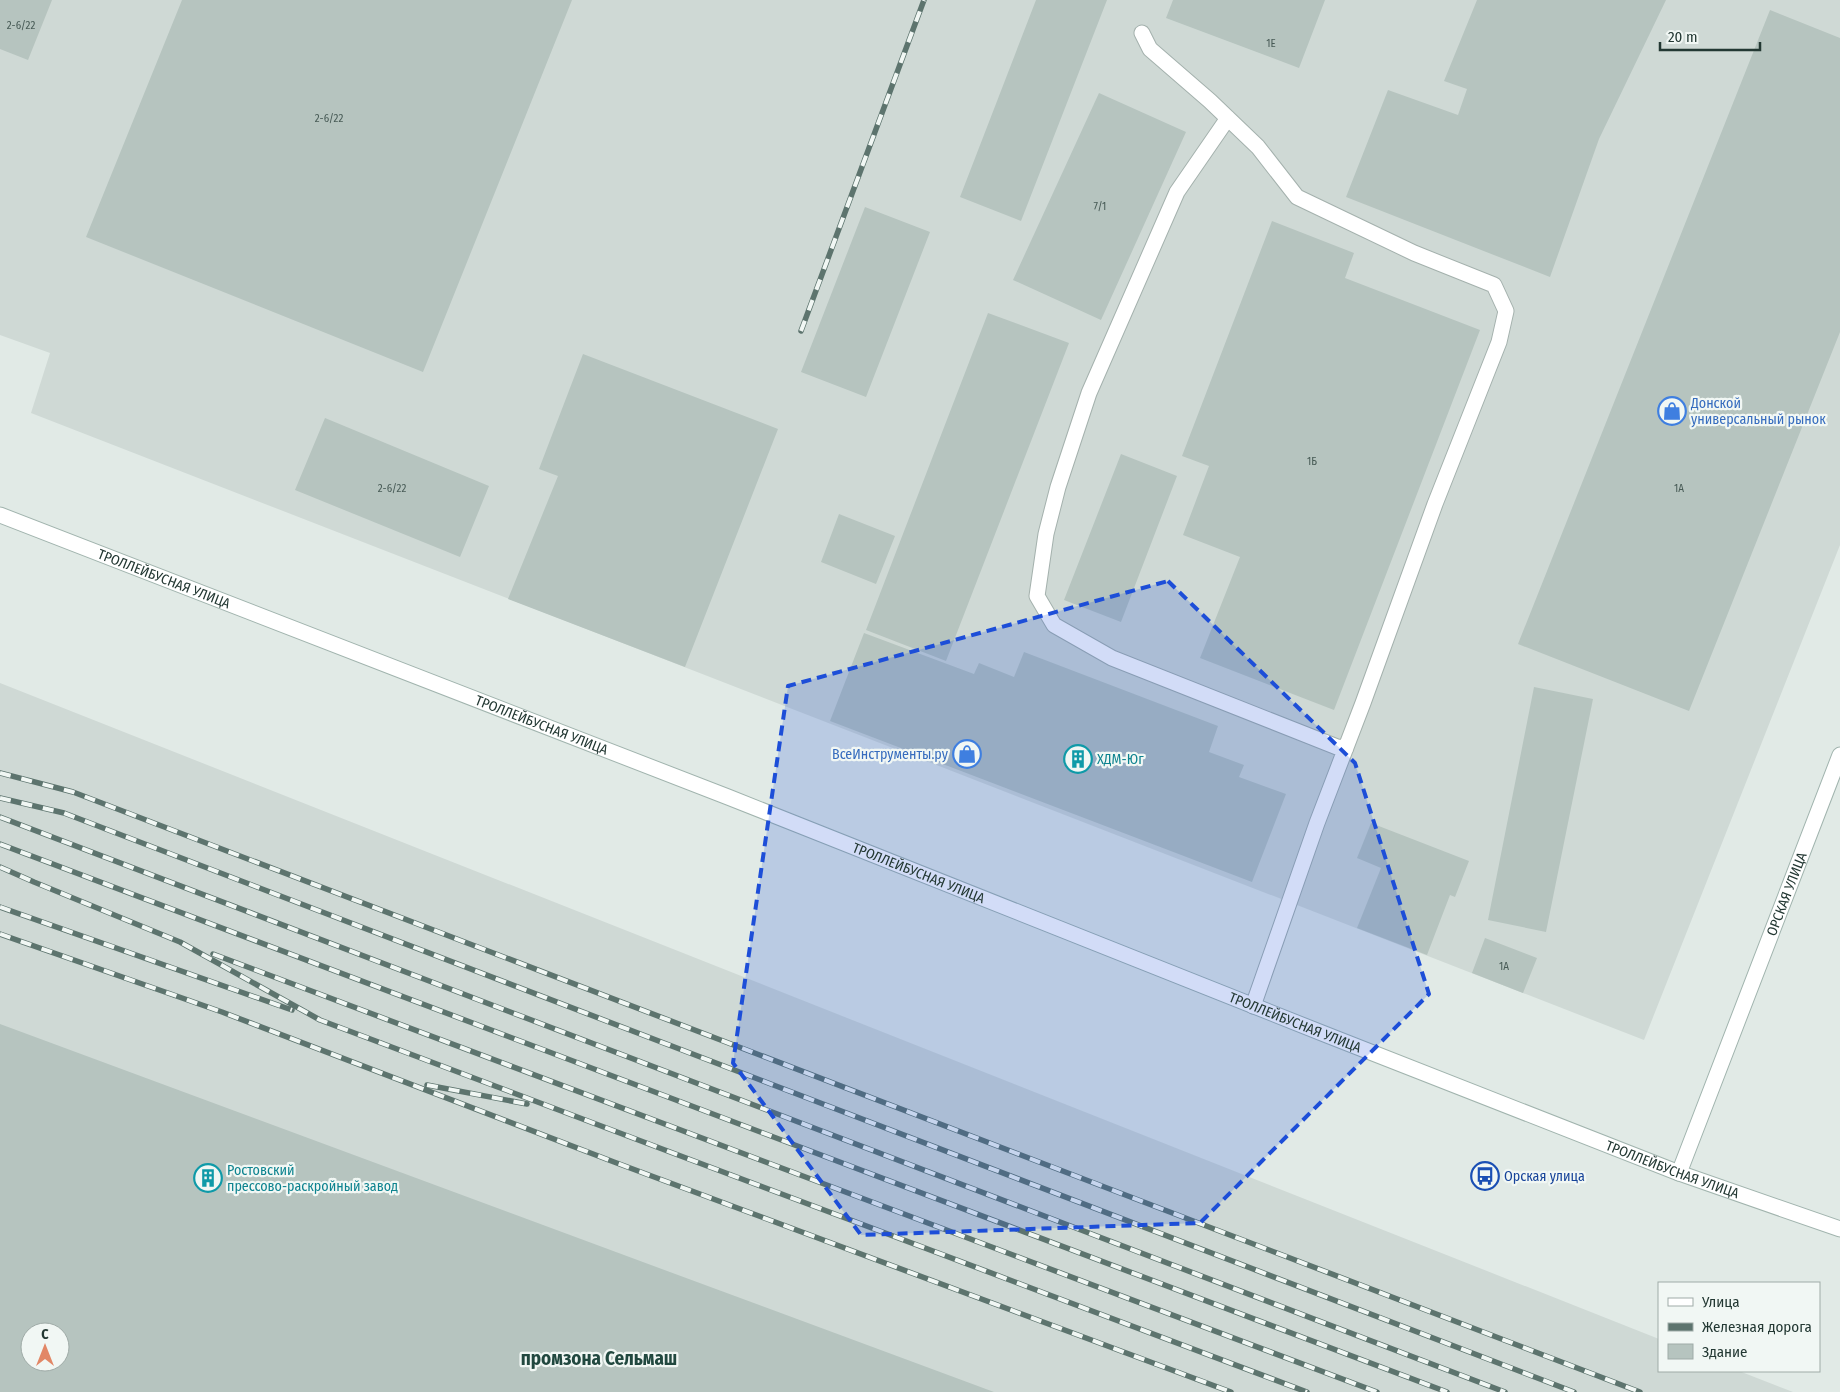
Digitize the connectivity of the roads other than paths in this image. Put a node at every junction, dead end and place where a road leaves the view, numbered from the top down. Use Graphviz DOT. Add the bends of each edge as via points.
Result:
graph roads {
  1 [pos="1142,33"];
  2 [pos="1228,118"];
  3 [pos="0,515"];
  4 [pos="1346,748"];
  5 [pos="1840,755"];
  6 [pos="1253,1006"];
  7 [pos="1679,1173"];
  8 [pos="1840,1229"];
  1 -- 2 [label="main road" via="1150,49"];
  2 -- 4 [label="main road" via="1258,148 1297,197 1414,253 1494,285 1506,311 1499,342 1435,504"];
  2 -- 4 [label="main road" via="1177,192 1089,393 1058,487 1046,534 1037,596 1054,625 1112,658"];
  3 -- 6 [label="main road, ТРОЛЛЕЙБУСНАЯ УЛИЦА" via="719,793"];
  4 -- 6 [label="main road"];
  5 -- 7 [label="main road, ОРСКАЯ УЛИЦА"];
  6 -- 7 [label="main road, ТРОЛЛЕЙБУСНАЯ УЛИЦА"];
  7 -- 8 [label="main road, ТРОЛЛЕЙБУСНАЯ УЛИЦА"];
}
